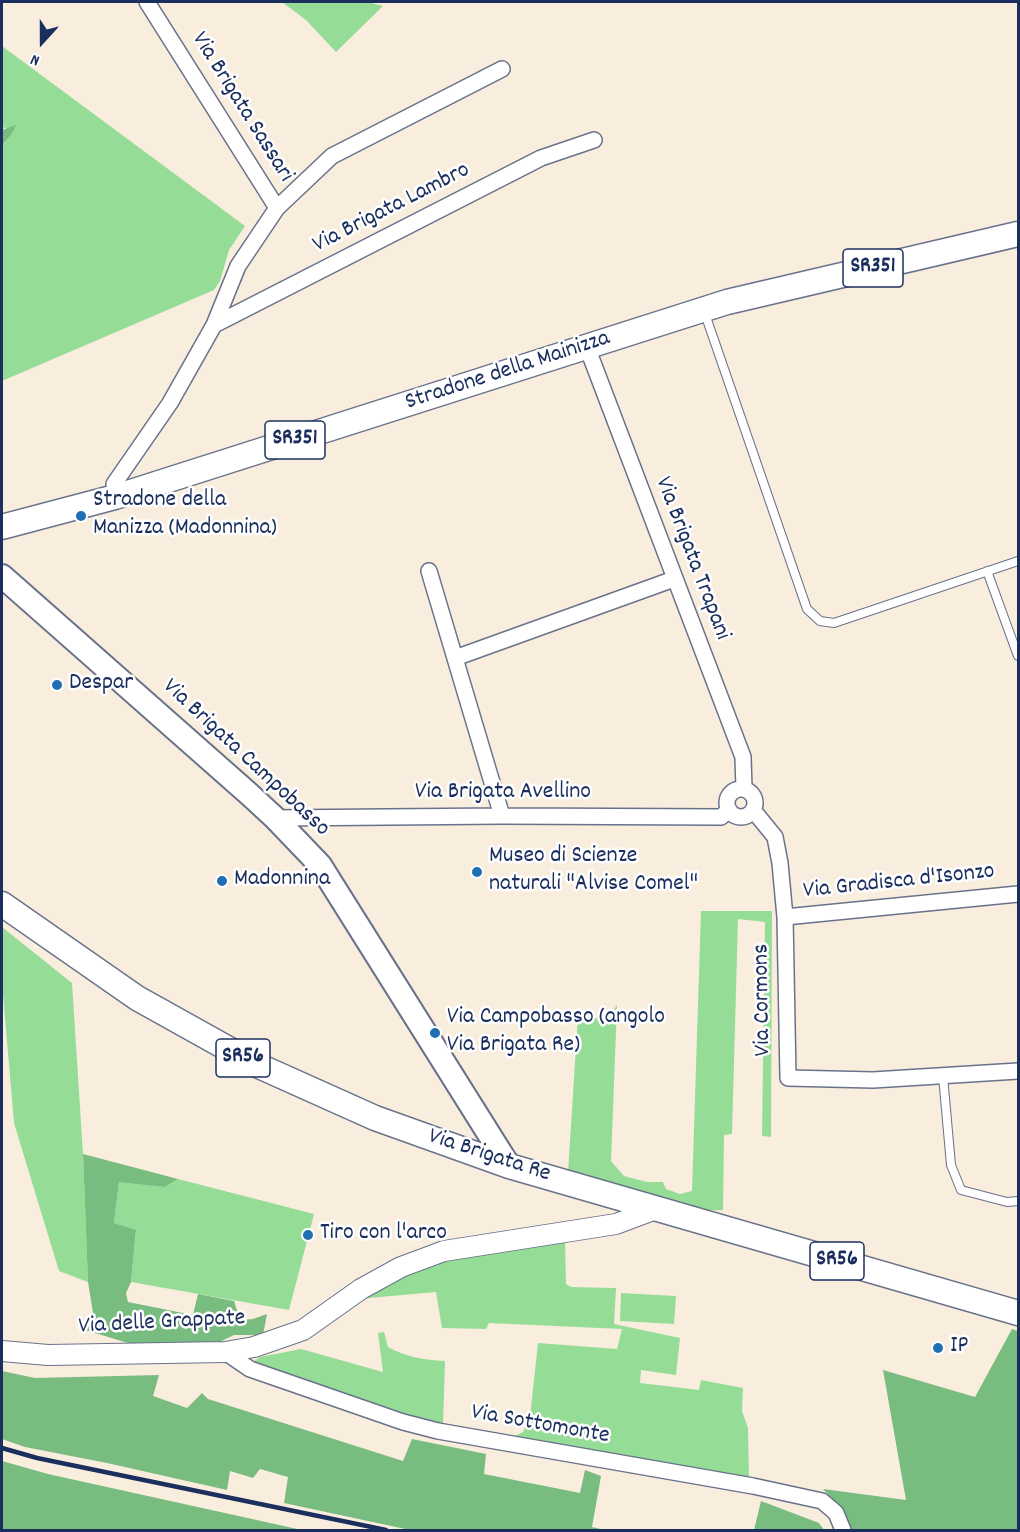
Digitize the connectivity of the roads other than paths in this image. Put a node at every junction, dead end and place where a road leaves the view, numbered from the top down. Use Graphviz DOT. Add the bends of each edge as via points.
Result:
graph roads {
  1 [pos="147,2"];
  2 [pos="502,69"];
  3 [pos="594,140"];
  4 [pos="277,208"];
  5 [pos="1018,234"];
  6 [pos="703,310"];
  7 [pos="214,325"];
  8 [pos="587,347"];
  9 [pos="115,497"];
  10 [pos="2,527"];
  11 [pos="1018,561"];
  12 [pos="429,571"];
  13 [pos="987,571"];
  14 [pos="2,576"];
  15 [pos="674,579"];
  16 [pos="1018,656"];
  17 [pos="455,658"];
  18 [pos="744,789"];
  19 [pos="729,810"];
  20 [pos="753,810"];
  21 [pos="502,816"];
  22 [pos="275,818"];
  23 [pos="1018,894"];
  24 [pos="2,904"];
  25 [pos="785,917"];
  26 [pos="1018,1071"];
  27 [pos="943,1076"];
  28 [pos="509,1166"];
  29 [pos="1018,1201"];
  30 [pos="656,1209"];
  31 [pos="1018,1313"];
  32 [pos="2,1351"];
  33 [pos="225,1352"];
  34 [pos="843,1530"];
  1 -- 4 [label="street, Via Brigata Sassari"];
  2 -- 4 [label="street" via="332,156"];
  3 -- 7 [label="street, Via Brigata Lambro" via="541,158"];
  4 -- 7 [label="street" via="238,266"];
  5 -- 6 [label="main road, Stradone della Mainizza / SR351"];
  6 -- 8 [label="main road, Stradone della Mainizza / SR351"];
  6 -- 13 [label="lane" via="807,609 820,621 834,623"];
  7 -- 9 [label="street" via="170,404 114,484"];
  8 -- 9 [label="main road, Stradone della Mainizza / SR351"];
  8 -- 15 [label="street, Via Brigata Trapani"];
  9 -- 10 [label="main road, Stradone della Mainizza / SR351"];
  11 -- 13 [label="lane"];
  12 -- 17 [label="street"];
  13 -- 16 [label="lane"];
  14 -- 22 [label="main road, Via Brigata Campobasso"];
  15 -- 17 [label="street"];
  15 -- 18 [label="street, Via Brigata Trapani" via="743,757"];
  17 -- 21 [label="street"];
  18 -- 19 [label="street" via="730,794"];
  18 -- 20 [label="street, Via Brigata Trapani" via="753,795"];
  19 -- 20 [label="street" via="738,817"];
  19 -- 21 [label="street, Via Brigata Avellino" via="721,817"];
  20 -- 25 [label="street, Via Cormons" via="776,837"];
  21 -- 22 [label="street, Via Brigata Avellino"];
  22 -- 28 [label="main road, Via Brigata Campobasso" via="320,865"];
  23 -- 25 [label="street, Via Gradisca d'Isonzo"];
  24 -- 28 [label="main road, Via Brigata Re / SR56" via="137,998 259,1066 375,1119"];
  25 -- 27 [label="street, Via Cormons" via="788,1078 873,1080"];
  26 -- 27 [label="street, Via Cormons"];
  27 -- 29 [label="lane" via="951,1165 961,1190 1007,1202"];
  28 -- 30 [label="main road, Via Brigata Re / SR56"];
  30 -- 31 [label="main road, Via Brigata Re / SR56"];
  30 -- 33 [label="street, Via delle Grappate" via="616,1224 444,1251 361,1288 303,1330 254,1347"];
  32 -- 33 [label="street, Via delle Grappate" via="48,1355"];
  33 -- 34 [label="street, Via Sottomonte" via="250,1368 438,1431 822,1501 836,1513"];
}
